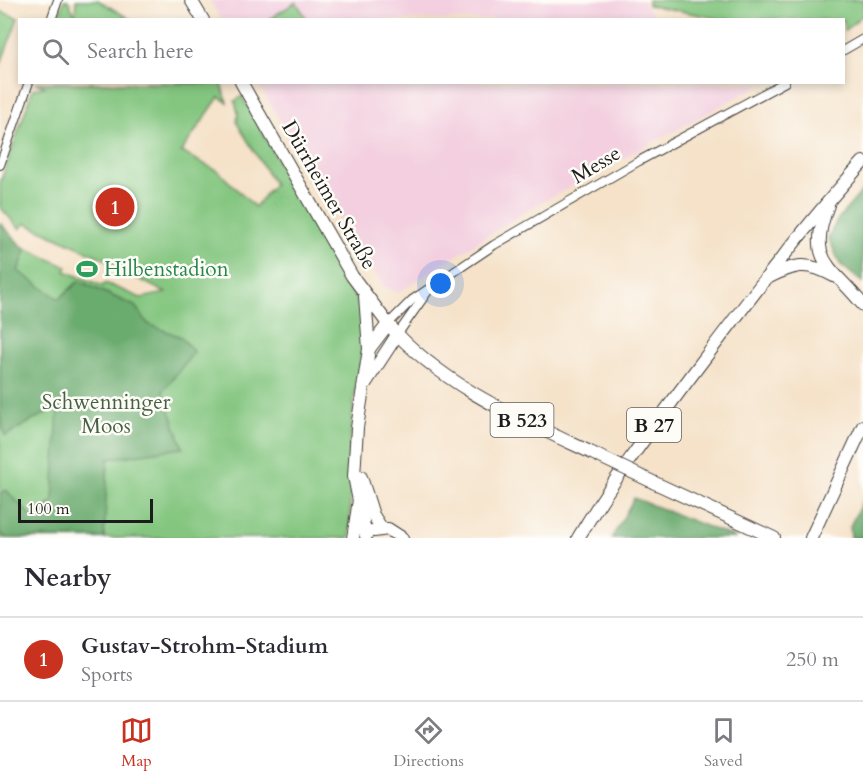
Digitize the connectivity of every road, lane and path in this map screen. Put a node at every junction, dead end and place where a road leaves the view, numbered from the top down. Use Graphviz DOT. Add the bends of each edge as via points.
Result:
graph roads {
  1 [pos="58,0"];
  2 [pos="191,0"];
  3 [pos="52,18"];
  4 [pos="202,18"];
  5 [pos="863,39"];
  6 [pos="845,49"];
  7 [pos="28,84"];
  8 [pos="242,84"];
  9 [pos="781,84"];
  10 [pos="863,162"];
  11 [pos="0,165"];
  12 [pos="832,196"];
  13 [pos="835,276"];
  14 [pos="763,280"];
  15 [pos="430,288"];
  16 [pos="365,295"];
  17 [pos="863,304"];
  18 [pos="388,324"];
  19 [pos="397,335"];
  20 [pos="369,349"];
  21 [pos="362,389"];
  22 [pos="863,426"];
  23 [pos="357,457"];
  24 [pos="359,500"];
  25 [pos="382,528"];
  26 [pos="366,537"];
  27 [pos="353,538"];
  28 [pos="402,538"];
  29 [pos="578,538"];
  30 [pos="774,538"];
  31 [pos="812,538"];
  1 -- 3 [label="street"];
  2 -- 4 [label="main road"];
  5 -- 6 [label="street"];
  7 -- 11 [label="street"];
  8 -- 16 [label="main road, Dürrheimer Straße"];
  9 -- 15 [label="street, Messe" via="494,245"];
  10 -- 12 [label="main road, B 27"];
  12 -- 13 [label="main road" via="818,240 821,254"];
  12 -- 14 [label="main road, B 27"];
  13 -- 14 [label="main road" via="818,267 795,265"];
  13 -- 17 [label="main road"];
  14 -- 29 [label="main road, B 27" via="619,472"];
  15 -- 18 [label="street, Messe"];
  15 -- 19 [label="street, Messe"];
  16 -- 18 [label="main road, Dürrheimer Straße"];
  16 -- 20 [label="main road"];
  18 -- 19 [label="main road, B 523"];
  18 -- 20 [label="main road"];
  19 -- 21 [label="main road"];
  19 -- 30 [label="main road, B 523, bridge" via="455,382 496,407"];
  20 -- 21 [label="main road"];
  21 -- 23 [label="main road"];
  22 -- 31 [label="main road"];
  23 -- 24 [label="main road" via="354,476"];
  23 -- 25 [label="main road" via="365,492"];
  24 -- 26 [label="main road"];
  24 -- 27 [label="main road"];
  25 -- 26 [label="main road"];
  25 -- 28 [label="main road"];
}
